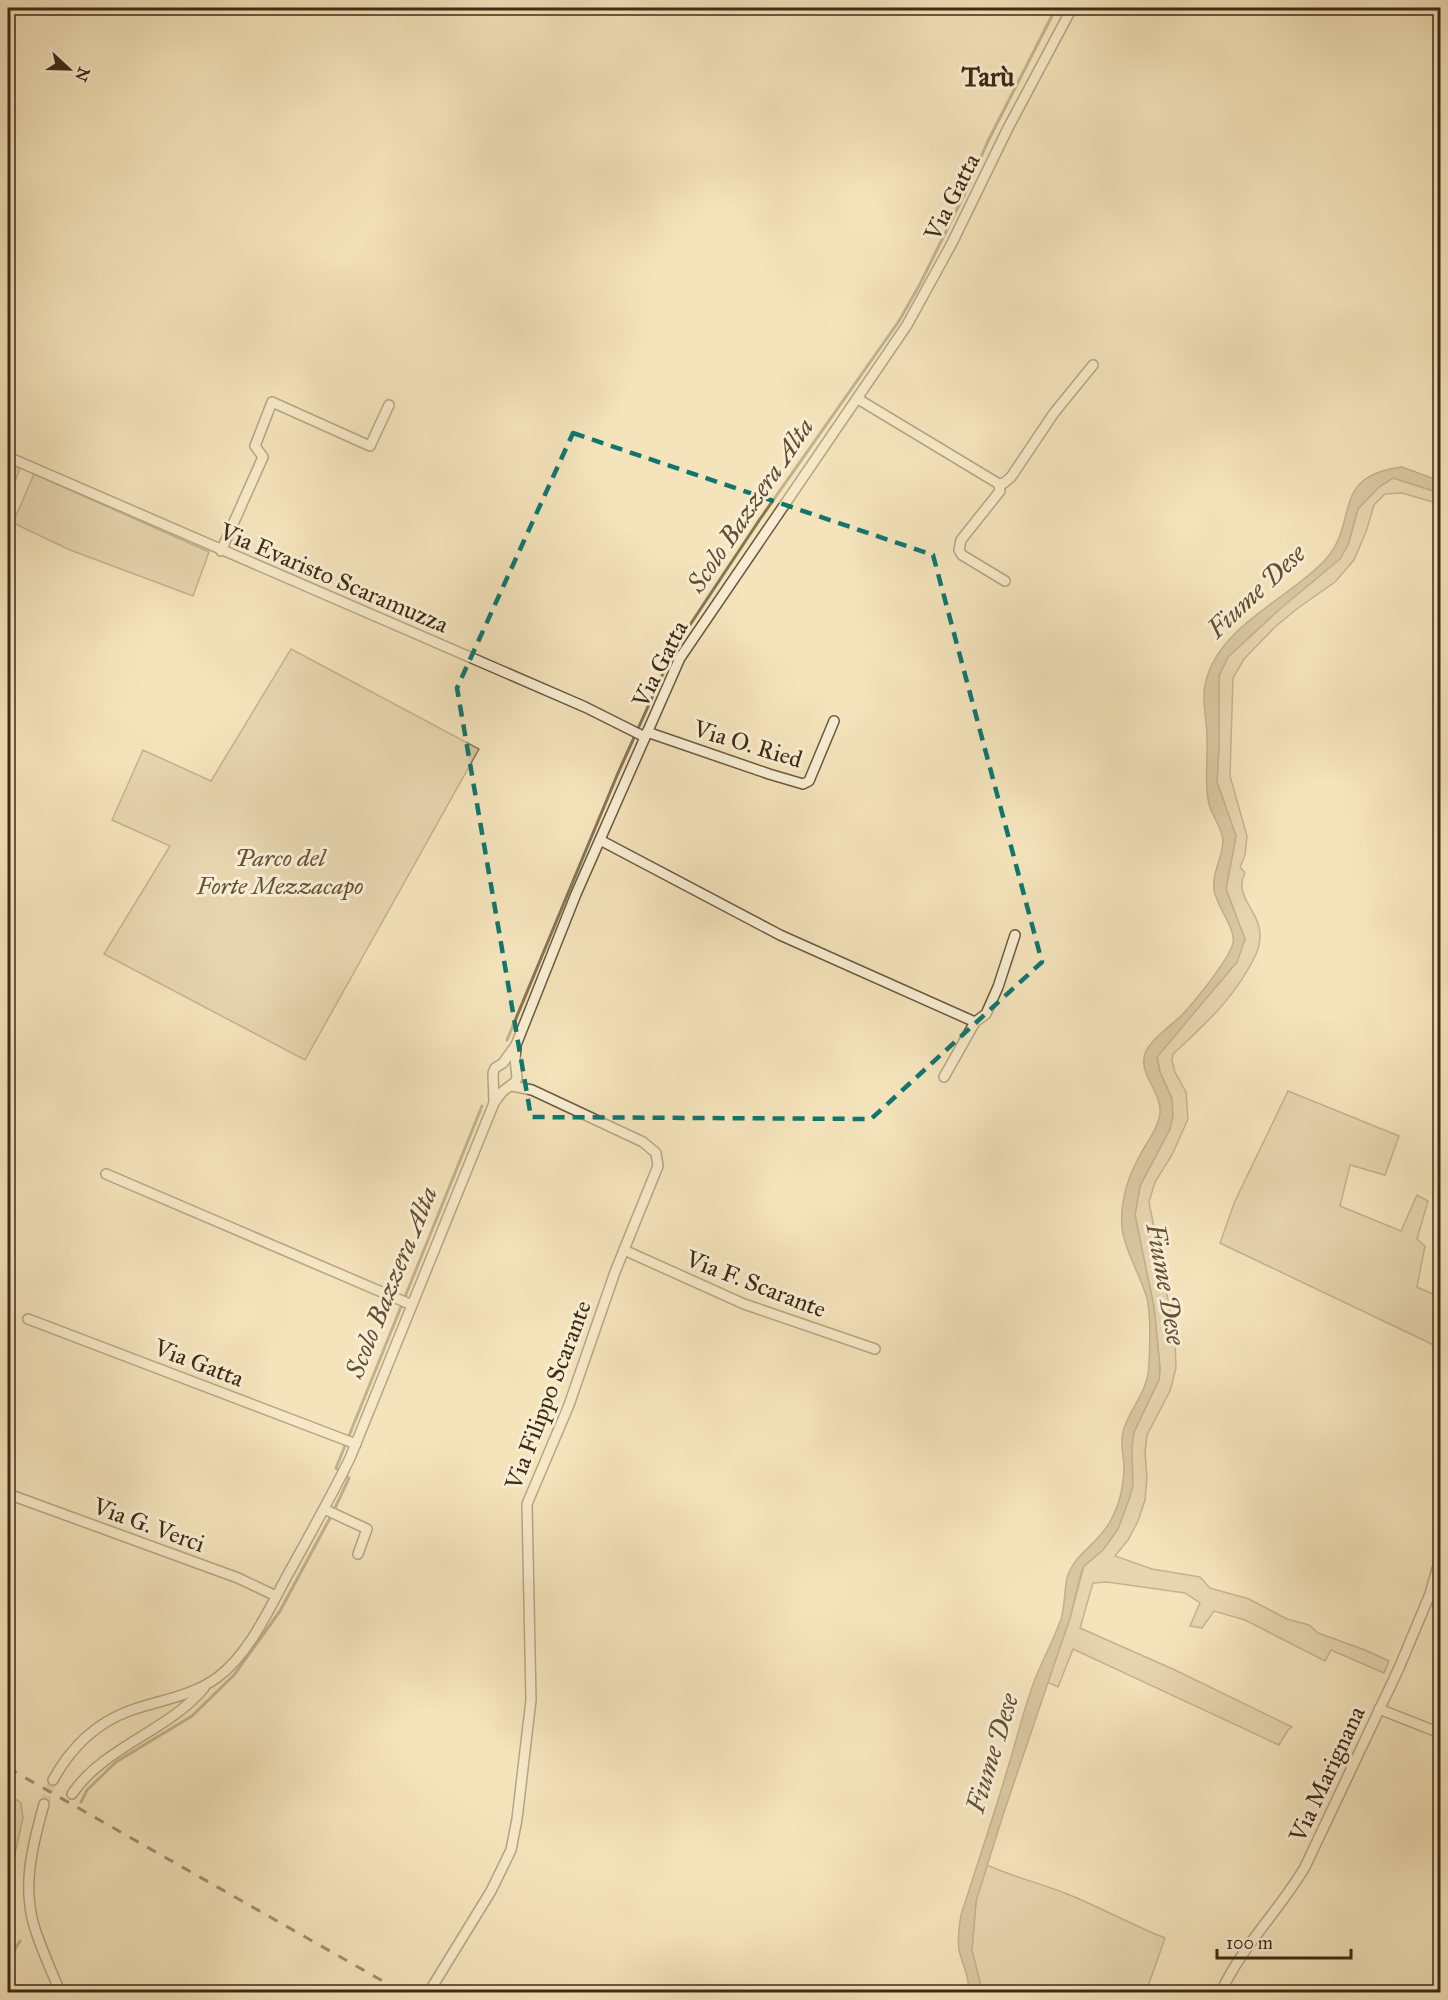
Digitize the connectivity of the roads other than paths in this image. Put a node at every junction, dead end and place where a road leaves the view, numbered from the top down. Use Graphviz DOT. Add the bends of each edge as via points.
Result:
graph roads {
  1 [pos="1072,8"];
  2 [pos="1093,365"];
  3 [pos="858,399"];
  4 [pos="389,405"];
  5 [pos="8,457"];
  6 [pos="999,484"];
  7 [pos="221,551"];
  8 [pos="1005,581"];
  9 [pos="834,720"];
  10 [pos="646,735"];
  11 [pos="600,840"];
  12 [pos="1016,935"];
  13 [pos="975,1022"];
  14 [pos="516,1045"];
  15 [pos="503,1063"];
  16 [pos="517,1072"];
  17 [pos="944,1077"];
  18 [pos="494,1082"];
  19 [pos="510,1087"];
  20 [pos="532,1090"];
  21 [pos="494,1103"];
  22 [pos="106,1174"];
  23 [pos="624,1250"];
  24 [pos="407,1302"];
  25 [pos="28,1318"];
  26 [pos="875,1350"];
  27 [pos="351,1442"];
  28 [pos="8,1494"];
  29 [pos="324,1509"];
  30 [pos="358,1554"];
  31 [pos="1440,1560"];
  32 [pos="276,1596"];
  33 [pos="207,1684"];
  34 [pos="160,1703"];
  35 [pos="1379,1709"];
  36 [pos="167,1719"];
  37 [pos="1440,1733"];
  38 [pos="53,1780"];
  39 [pos="72,1794"];
  40 [pos="44,1804"];
  41 [pos="60,1992"];
  42 [pos="429,1992"];
  43 [pos="1221,1992"];
  1 -- 3 [label="street, Via Gatta" via="921,300"];
  2 -- 6 [label="street" via="1054,413 1011,477"];
  3 -- 6 [label="street"];
  3 -- 10 [label="street, Via Gatta" via="687,646"];
  4 -- 7 [label="street" via="370,447 272,402 255,446 263,457"];
  5 -- 7 [label="street, Via Evaristo Scaramuzza"];
  6 -- 8 [label="street" via="1000,491 961,540 959,550"];
  7 -- 10 [label="street, Via Evaristo Scaramuzza"];
  9 -- 10 [label="street, Via O. Ried" via="809,781 803,784"];
  10 -- 11 [label="street, Via Gatta"];
  11 -- 13 [label="street" via="765,927"];
  11 -- 14 [label="street, Via Gatta"];
  12 -- 13 [label="street" via="986,1014"];
  13 -- 17 [label="street"];
  14 -- 15 [label="street, Via Gatta"];
  14 -- 16 [label="street, Via Gatta"];
  15 -- 16 [label="street"];
  15 -- 18 [label="street, Via Gatta" via="493,1073"];
  16 -- 19 [label="street, Via Gatta" via="516,1082"];
  16 -- 20 [label="street, Via Filippo Scarante"];
  18 -- 19 [label="street" via="502,1088"];
  18 -- 21 [label="street, Via Gatta"];
  19 -- 20 [label="street, Via Filippo Scarante"];
  19 -- 21 [label="street, Via Gatta"];
  20 -- 23 [label="street, Via Filippo Scarante" via="643,1142 656,1154 657,1172"];
  21 -- 24 [label="street, Via Gatta"];
  22 -- 24 [label="street"];
  23 -- 26 [label="street, Via F. Scarante" via="744,1304"];
  23 -- 42 [label="street, Via Filippo Scarante" via="569,1405 527,1504 531,1700 511,1850 491,1891"];
  24 -- 27 [label="street, Via Gatta"];
  25 -- 27 [label="street, Via Gatta"];
  27 -- 29 [label="street, Via Gatta"];
  28 -- 32 [label="street, Via G. Verci" via="238,1578"];
  29 -- 30 [label="street" via="367,1529"];
  29 -- 32 [label="street, Via Gatta"];
  31 -- 35 [label="street, Via Marignana" via="1430,1594"];
  32 -- 33 [label="street, Via Gatta" via="244,1649"];
  33 -- 34 [label="street, Via Gatta"];
  33 -- 36 [label="street, Via Gatta"];
  34 -- 36 [label="street"];
  34 -- 38 [label="street, Via Gatta" via="131,1710 100,1726 77,1745"];
  35 -- 37 [label="street"];
  35 -- 43 [label="street, Via Marignana" via="1305,1867 1231,1970"];
  36 -- 39 [label="street, Via Gatta" via="104,1760"];
  40 -- 41 [label="street" via="31,1854 28,1892 36,1932"];
}
